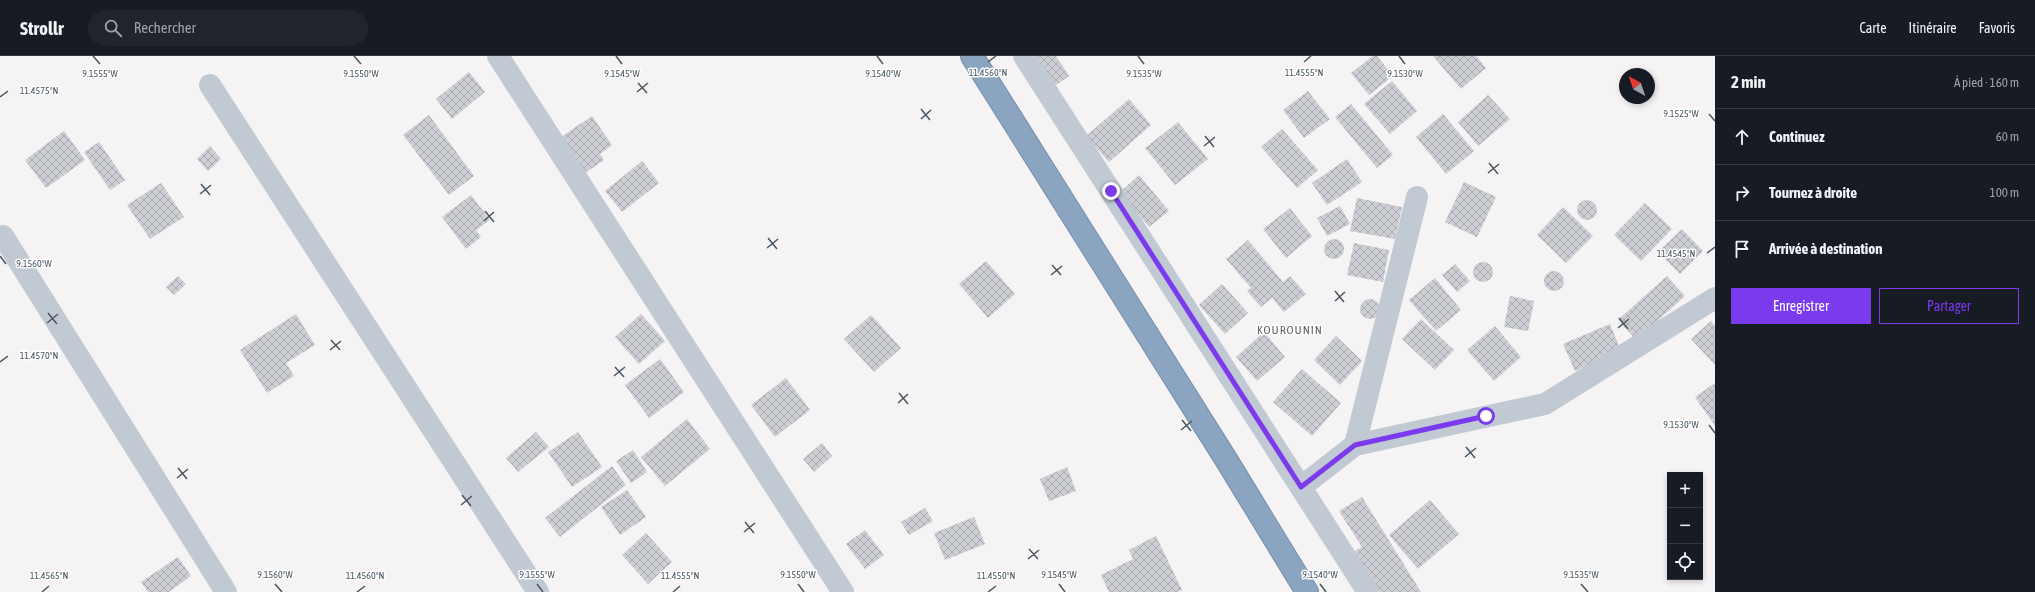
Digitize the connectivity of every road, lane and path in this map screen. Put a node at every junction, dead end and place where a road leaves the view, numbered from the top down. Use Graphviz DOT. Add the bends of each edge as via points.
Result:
graph roads {
  1 [pos="498,56"];
  2 [pos="972,56"];
  3 [pos="1024,56"];
  4 [pos="210,86"];
  5 [pos="1418,197"];
  6 [pos="3,236"];
  7 [pos="1715,298"];
  8 [pos="1355,445"];
  9 [pos="1301,487"];
  10 [pos="226,592"];
  11 [pos="538,592"];
  12 [pos="843,592"];
  13 [pos="1307,592"];
  14 [pos="1368,592"];
  1 -- 12 [label="street"];
  2 -- 13 [label="highway"];
  3 -- 9 [label="street"];
  4 -- 11 [label="street"];
  5 -- 8 [label="street"];
  6 -- 10 [label="street"];
  7 -- 8 [label="street" via="1544,404"];
  8 -- 9 [label="street"];
  9 -- 14 [label="street"];
}
